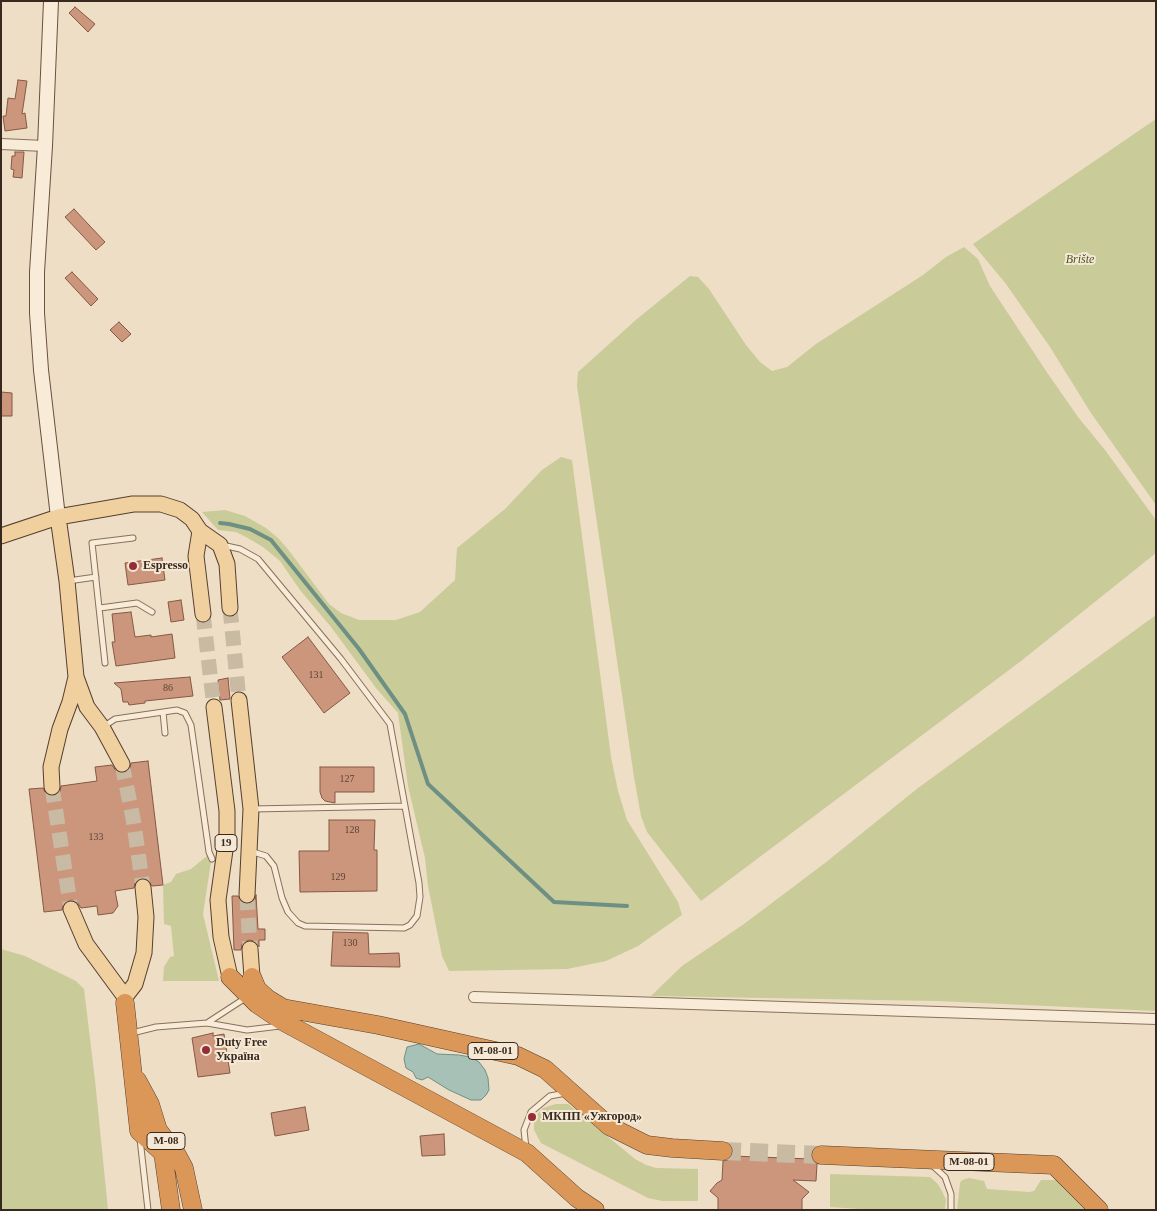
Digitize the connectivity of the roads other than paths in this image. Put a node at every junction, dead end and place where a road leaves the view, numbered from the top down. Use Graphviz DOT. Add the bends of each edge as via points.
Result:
graph roads {
  1 [pos="51,1"];
  2 [pos="1,144"];
  3 [pos="45,146"];
  4 [pos="58,517"];
  5 [pos="196,525"];
  6 [pos="1,536"];
  7 [pos="132,538"];
  8 [pos="220,544"];
  9 [pos="96,576"];
  10 [pos="67,581"];
  11 [pos="100,608"];
  12 [pos="230,608"];
  13 [pos="152,612"];
  14 [pos="203,614"];
  15 [pos="105,663"];
  16 [pos="76,678"];
  17 [pos="239,700"];
  18 [pos="214,708"];
  19 [pos="163,712"];
  20 [pos="102,727"];
  21 [pos="166,733"];
  22 [pos="122,764"];
  23 [pos="52,787"];
  24 [pos="404,806"];
  25 [pos="251,809"];
  26 [pos="250,851"];
  27 [pos="212,859"];
  28 [pos="142,888"];
  29 [pos="247,895"];
  30 [pos="71,909"];
  31 [pos="250,949"];
  32 [pos="230,977"];
  33 [pos="252,977"];
  34 [pos="248,995"];
  35 [pos="474,997"];
  36 [pos="125,1000"];
  37 [pos="1156,1019"];
  38 [pos="208,1023"];
  39 [pos="290,1026"];
  40 [pos="129,1034"];
  41 [pos="133,1073"];
  42 [pos="572,1092"];
  43 [pos="139,1131"];
  44 [pos="724,1150"];
  45 [pos="527,1153"];
  46 [pos="821,1155"];
  47 [pos="926,1160"];
  48 [pos="148,1210"];
  49 [pos="171,1210"];
  50 [pos="193,1210"];
  51 [pos="595,1210"];
  52 [pos="951,1210"];
  53 [pos="1099,1210"];
  1 -- 3 [label="street"];
  2 -- 3 [label="street"];
  3 -- 4 [label="street" via="37,312"];
  4 -- 5 [label="main road" via="132,504 161,504 180,510"];
  4 -- 6 [label="main road"];
  4 -- 10 [label="main road"];
  5 -- 8 [label="main road"];
  5 -- 14 [label="main road"];
  7 -- 9 [label="lane" via="92,543"];
  8 -- 12 [label="main road" via="227,564"];
  8 -- 24 [label="lane" via="240,549 258,559 385,716 392,730"];
  9 -- 10 [label="lane"];
  9 -- 11 [label="lane"];
  10 -- 16 [label="main road"];
  11 -- 13 [label="lane" via="137,603"];
  11 -- 15 [label="lane"];
  16 -- 20 [label="main road" via="87,707"];
  16 -- 23 [label="main road" via="51,767"];
  17 -- 25 [label="main road, 19"];
  18 -- 32 [label="main road, 19" via="227,810 227,836 218,900 221,937"];
  19 -- 20 [label="lane" via="115,718"];
  19 -- 21 [label="lane"];
  19 -- 27 [label="lane" via="178,710 185,713 191,725"];
  20 -- 22 [label="main road"];
  24 -- 25 [label="lane"];
  24 -- 26 [label="lane" via="420,897 417,916 404,928 305,926 298,923 282,898 274,866 266,856"];
  25 -- 26 [label="main road, 19"];
  26 -- 29 [label="main road, 19"];
  28 -- 36 [label="main road" via="146,917 144,953 135,984"];
  30 -- 36 [label="main road" via="86,944"];
  31 -- 33 [label="main road"];
  32 -- 34 [label="highway"];
  33 -- 42 [label="highway, М-08-01" via="257,989 283,1008 518,1056 545,1069"];
  34 -- 38 [label="lane"];
  34 -- 39 [label="highway"];
  35 -- 37 [label="street"];
  36 -- 40 [label="highway, М-08"];
  38 -- 39 [label="lane" via="247,1030"];
  38 -- 40 [label="lane" via="156,1027"];
  39 -- 45 [label="highway"];
  40 -- 41 [label="highway, М-08"];
  41 -- 43 [label="highway, М-08"];
  41 -- 50 [label="highway, М-08" via="150,1104 158,1130 184,1168"];
  42 -- 44 [label="highway, М-08-01" via="609,1126 647,1145"];
  42 -- 45 [label="lane" via="550,1096 531,1112 524,1130"];
  43 -- 48 [label="lane"];
  43 -- 49 [label="highway, М-08" via="163,1153"];
  45 -- 51 [label="highway"];
  46 -- 47 [label="highway, М-08-01"];
  47 -- 52 [label="lane" via="945,1177 951,1194"];
  47 -- 53 [label="highway, М-08-01" via="1054,1165"];
}
